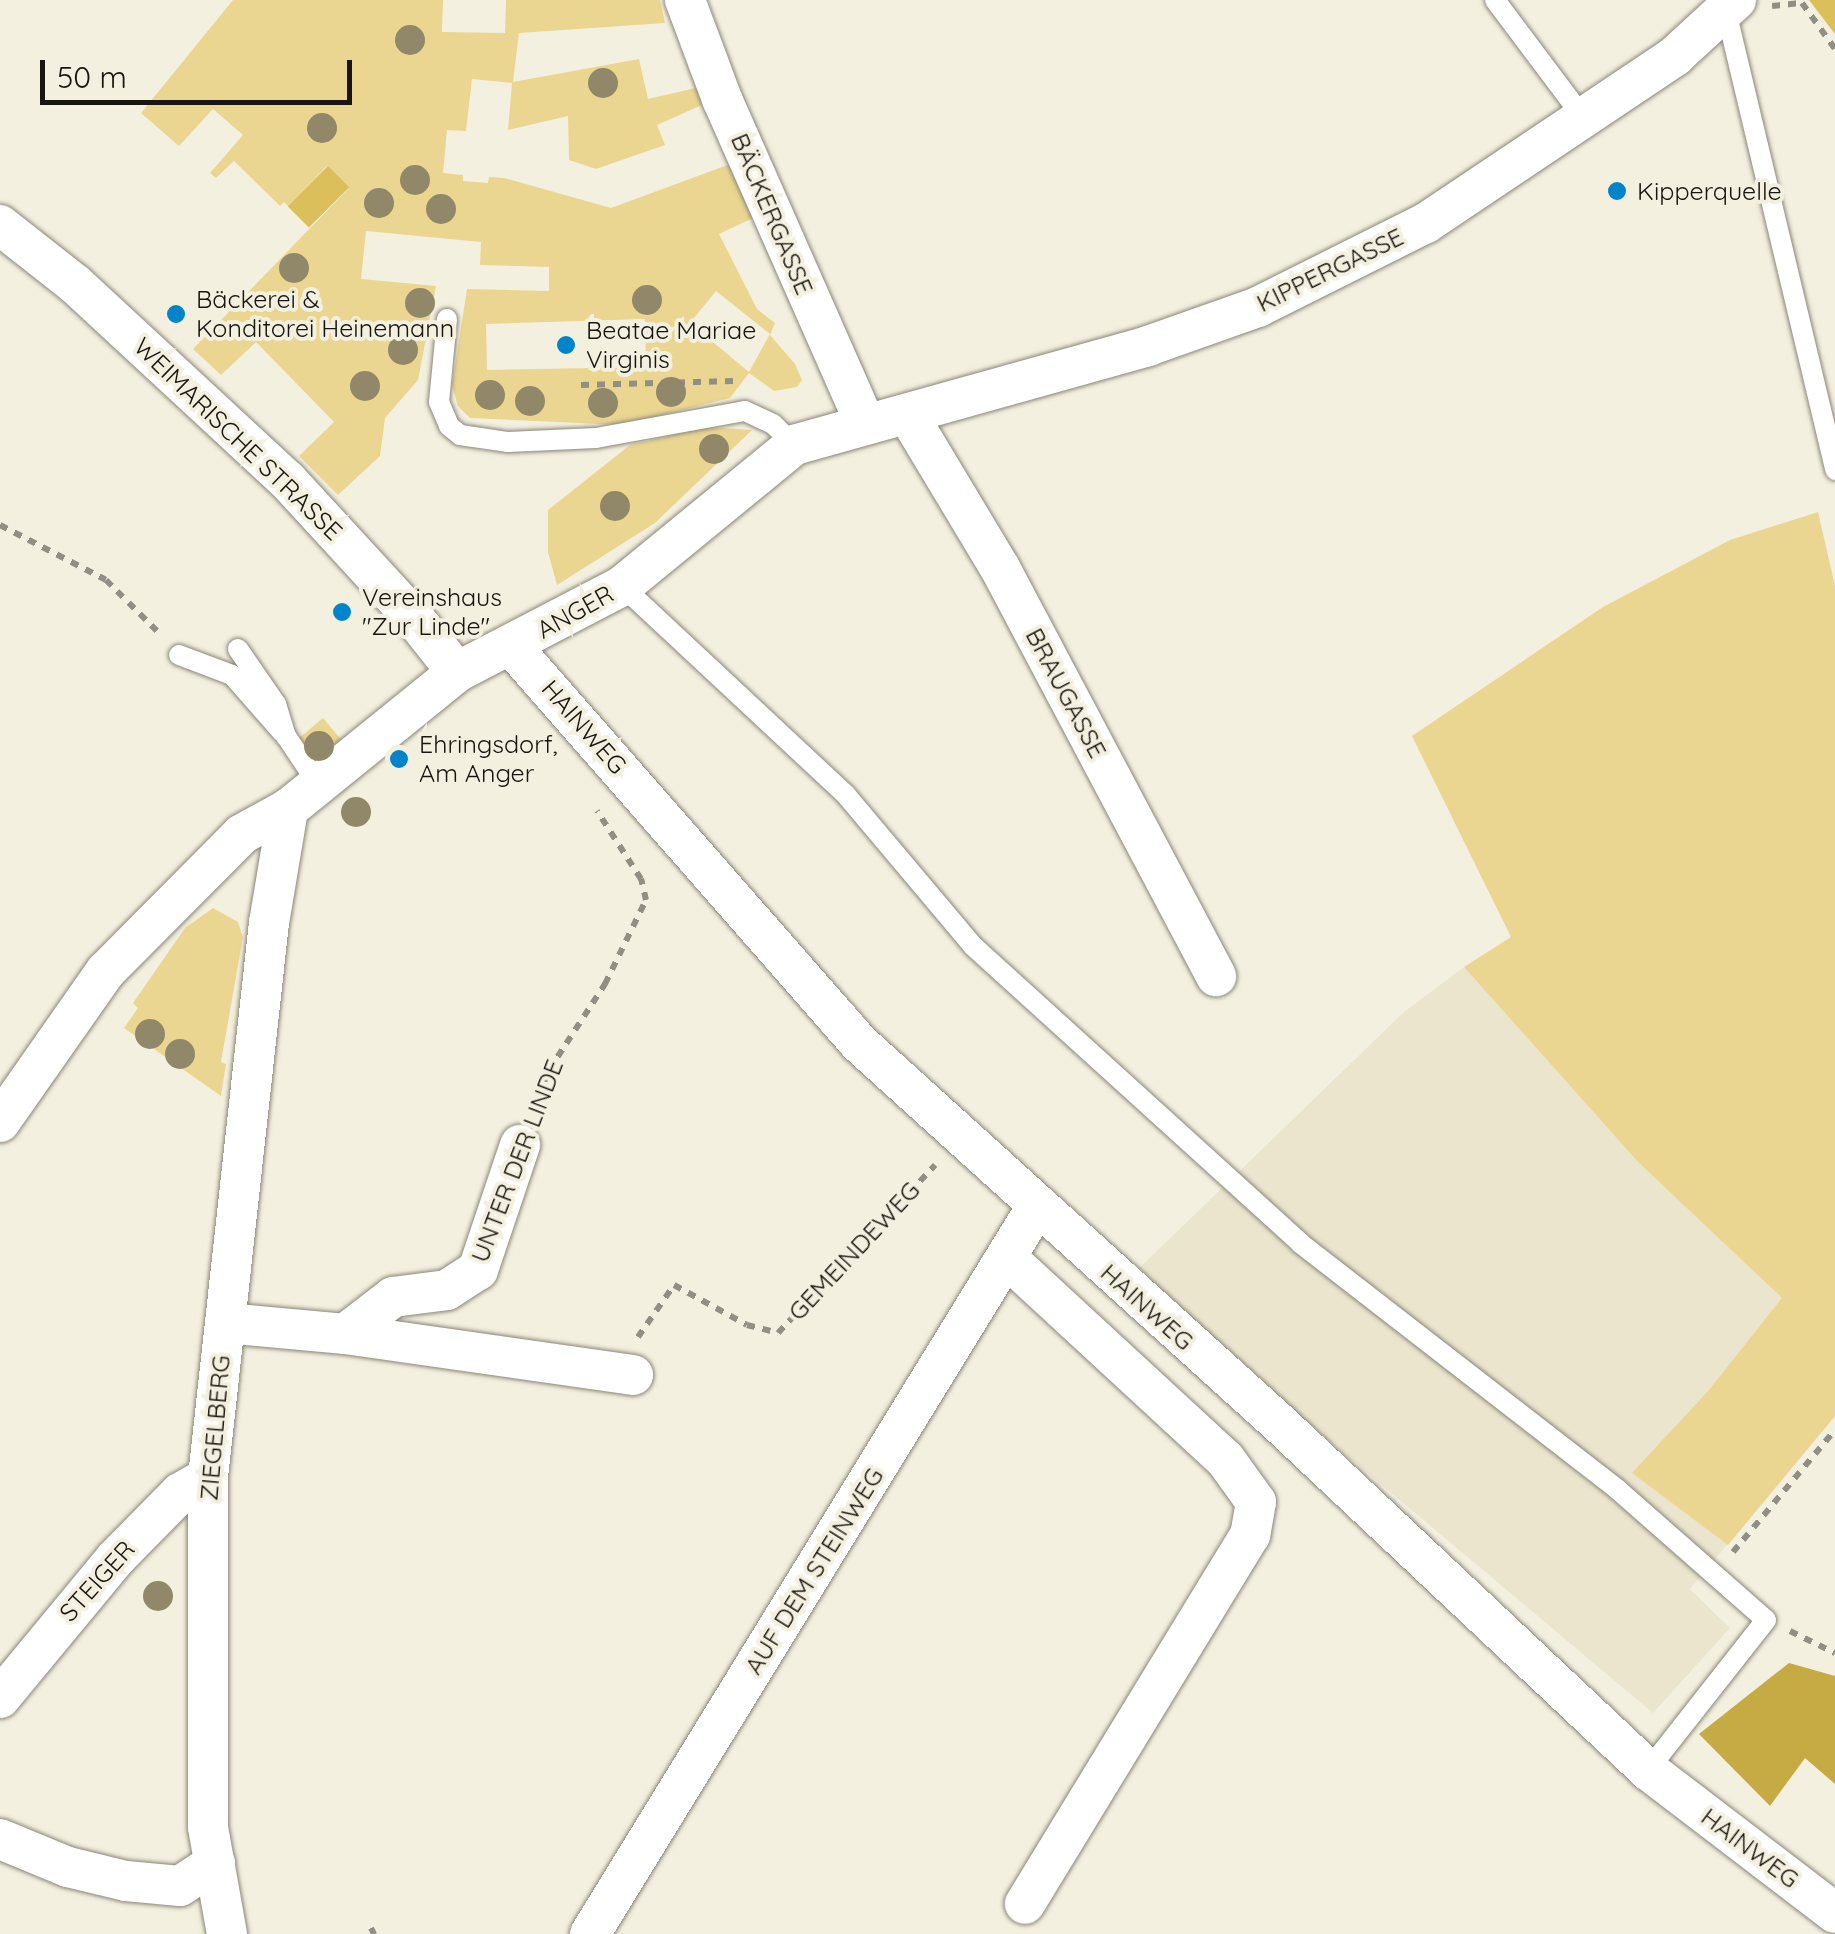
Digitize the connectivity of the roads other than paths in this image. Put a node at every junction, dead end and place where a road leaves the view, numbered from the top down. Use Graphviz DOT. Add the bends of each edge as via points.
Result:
graph roads {
  1 [pos="685,0"];
  2 [pos="1494,0"];
  3 [pos="1731,6"];
  4 [pos="1585,120"];
  5 [pos="0,225"];
  6 [pos="447,319"];
  7 [pos="908,415"];
  8 [pos="866,425"];
  9 [pos="794,446"];
  10 [pos="1835,470"];
  11 [pos="622,586"];
  12 [pos="512,647"];
  13 [pos="238,649"];
  14 [pos="179,655"];
  15 [pos="457,672"];
  16 [pos="286,736"];
  17 [pos="303,796"];
  18 [pos="1216,976"];
  19 [pos="0,1122"];
  20 [pos="520,1145"];
  21 [pos="1036,1208"];
  22 [pos="1007,1258"];
  23 [pos="225,1323"];
  24 [pos="345,1334"];
  25 [pos="623,1374"];
  26 [pos="208,1478"];
  27 [pos="0,1698"];
  28 [pos="1648,1770"];
  29 [pos="0,1839"];
  30 [pos="215,1863"];
  31 [pos="1025,1904"];
  32 [pos="1835,1913"];
  33 [pos="226,1934"];
  34 [pos="590,1934"];
  1 -- 8 [label="street, BÄCKERGASSE"];
  2 -- 4 [label="lane"];
  3 -- 4 [label="street, KIPPERGASSE"];
  3 -- 10 [label="lane"];
  4 -- 7 [label="street, KIPPERGASSE" via="1426,223 1258,306 1148,346"];
  5 -- 15 [label="street, WEIMARISCHE STRASSE" via="75,284 287,480"];
  6 -- 9 [label="lane" via="439,402 460,435 508,442 596,438 745,412 760,416"];
  7 -- 8 [label="street, KIPPERGASSE"];
  7 -- 18 [label="street, BRAUGASSE" via="1000,568"];
  8 -- 9 [label="street, ANGER"];
  9 -- 11 [label="street, ANGER"];
  11 -- 12 [label="street, ANGER"];
  11 -- 28 [label="lane" via="846,794 973,946 1286,1230 1617,1489 1766,1620"];
  12 -- 15 [label="street, ANGER"];
  12 -- 21 [label="street, HAINWEG" via="859,1043"];
  13 -- 16 [label="lane" via="276,704"];
  14 -- 16 [label="lane" via="232,675"];
  15 -- 17 [label="street, ANGER"];
  16 -- 17 [label="lane"];
  17 -- 19 [label="street, ANGER" via="242,834 105,972"];
  17 -- 23 [label="street, ZIEGELBERG" via="269,923"];
  20 -- 24 [label="street, UNTER DER LINDE" via="478,1270 447,1290 393,1297"];
  21 -- 22 [label="street, AUF DEM STEINWEG"];
  21 -- 28 [label="street, HAINWEG" via="1279,1423"];
  22 -- 31 [label="street" via="1225,1460 1256,1502 1250,1535"];
  22 -- 34 [label="street, AUF DEM STEINWEG"];
  23 -- 24 [label="street"];
  23 -- 26 [label="street, ZIEGELBERG"];
  24 -- 25 [label="street"];
  26 -- 27 [label="street, STEIGER" via="180,1493 115,1559"];
  26 -- 30 [label="street, ZIEGELBERG" via="208,1827"];
  28 -- 32 [label="street, HAINWEG"];
  29 -- 30 [label="street" via="68,1868 126,1881 180,1886"];
  30 -- 33 [label="street, ZIEGELBERG"];
}
